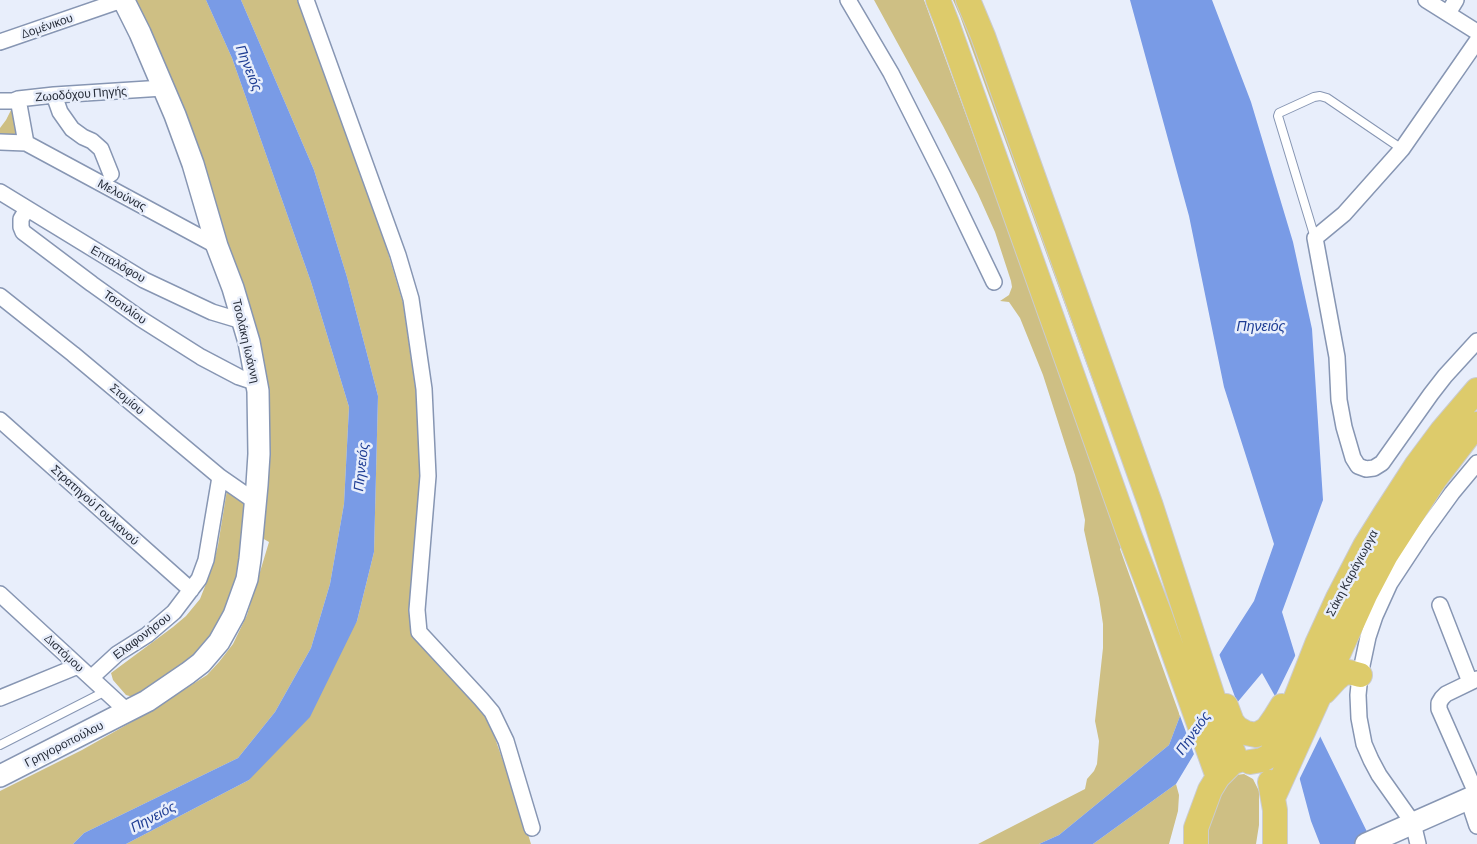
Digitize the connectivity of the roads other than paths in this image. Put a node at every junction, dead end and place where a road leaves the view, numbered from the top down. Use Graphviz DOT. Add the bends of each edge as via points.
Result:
graph roads {
  1 [pos="122,0"];
  2 [pos="306,0"];
  3 [pos="848,0"];
  4 [pos="938,0"];
  5 [pos="968,0"];
  6 [pos="1426,0"];
  7 [pos="1456,0"];
  8 [pos="1448,13"];
  9 [pos="1477,32"];
  10 [pos="1477,41"];
  11 [pos="0,42"];
  12 [pos="163,88"];
  13 [pos="54,95"];
  14 [pos="18,99"];
  15 [pos="0,102"];
  16 [pos="0,142"];
  17 [pos="26,143"];
  18 [pos="1402,148"];
  19 [pos="112,174"];
  20 [pos="0,192"];
  21 [pos="27,209"];
  22 [pos="1315,238"];
  23 [pos="217,246"];
  24 [pos="994,282"];
  25 [pos="0,296"];
  26 [pos="242,321"];
  27 [pos="1477,341"];
  28 [pos="257,383"];
  29 [pos="1477,390"];
  30 [pos="0,420"];
  31 [pos="1477,424"];
  32 [pos="1477,463"];
  33 [pos="220,477"];
  34 [pos="256,502"];
  35 [pos="191,590"];
  36 [pos="0,594"];
  37 [pos="1440,605"];
  38 [pos="78,666"];
  39 [pos="1360,675"];
  40 [pos="1304,676"];
  41 [pos="91,678"];
  42 [pos="1473,681"];
  43 [pos="1325,688"];
  44 [pos="106,692"];
  45 [pos="0,698"];
  46 [pos="128,712"];
  47 [pos="1229,729"];
  48 [pos="0,745"];
  49 [pos="1253,759"];
  50 [pos="0,776"];
  51 [pos="1218,777"];
  52 [pos="1277,790"];
  53 [pos="1474,796"];
  54 [pos="1477,826"];
  55 [pos="532,828"];
  56 [pos="1413,831"];
  57 [pos="1273,838"];
  58 [pos="1193,839"];
  59 [pos="1366,844"];
  1 -- 11 [label="street, Δομένικου"];
  1 -- 12 [label="street, Τσολάκη Ιωάννη"];
  2 -- 55 [label="street" via="411,299 424,389 428,476 417,610 419,632 492,712 506,741"];
  3 -- 24 [label="street" via="891,73"];
  4 -- 51 [label="main road"];
  5 -- 47 [label="main road" via="1152,506 1210,687"];
  6 -- 8 [label="street"];
  7 -- 8 [label="street"];
  8 -- 9 [label="street"];
  10 -- 18 [label="street"];
  12 -- 13 [label="street, Ζωοδόχου Πηγής"];
  12 -- 23 [label="street, Τσολάκη Ιωάννη" via="193,164"];
  13 -- 14 [label="street, Ζωοδόχου Πηγής"];
  13 -- 19 [label="street" via="60,112 72,129 101,149"];
  14 -- 15 [label="street, Ζωοδόχου Πηγής"];
  14 -- 17 [label="street"];
  16 -- 17 [label="street, Μελούνας"];
  17 -- 23 [label="street, Μελούνας"];
  18 -- 22 [label="street" via="1344,214"];
  18 -- 22 [label="lane" via="1320,96 1279,113"];
  20 -- 21 [label="street, Επταλόφου"];
  21 -- 26 [label="street, Επταλόφου" via="144,280 212,312"];
  21 -- 28 [label="street, Τσοτιλίου" via="21,219 23,232 141,319 201,357"];
  22 -- 27 [label="street" via="1336,349 1344,427 1358,466 1374,468 1382,463 1440,382"];
  23 -- 26 [label="street, Τσολάκη Ιωάννη"];
  25 -- 33 [label="street, Στομίου"];
  26 -- 28 [label="street, Τσολάκη Ιωάννη"];
  28 -- 34 [label="street, Τσολάκη Ιωάννη" via="259,454"];
  29 -- 40 [label="main road, Σάκη Καράγιωργα" via="1416,466 1385,514 1343,588"];
  30 -- 35 [label="street, Στρατηγού Γουλιανού"];
  31 -- 43 [label="main road, Σάκη Καράγιωργα" via="1435,479 1386,555"];
  32 -- 39 [label="street" via="1414,545 1390,583 1368,637"];
  33 -- 34 [label="street, Στομίου"];
  33 -- 35 [label="street, Ελαφονήσου" via="206,560"];
  34 -- 46 [label="street, Τσολάκη Ιωάννη" via="246,579 234,615 219,642 188,673"];
  35 -- 41 [label="street, Ελαφονήσου" via="162,623 117,654"];
  36 -- 38 [label="street, Διστόμου"];
  37 -- 42 [label="street"];
  38 -- 41 [label="street, Διστόμου"];
  38 -- 45 [label="street"];
  39 -- 43 [label="main road" via="1342,674"];
  39 -- 56 [label="street" via="1359,718 1364,744"];
  40 -- 47 [label="main road" via="1262,732 1249,734"];
  40 -- 49 [label="main road, Σάκη Καράγιωργα" via="1290,712"];
  41 -- 44 [label="street, Διστόμου"];
  42 -- 53 [label="street" via="1446,694 1439,709"];
  43 -- 52 [label="main road, Σάκη Καράγιωργα"];
  44 -- 46 [label="street, Διστόμου"];
  44 -- 48 [label="lane"];
  46 -- 50 [label="street, Γρηγοροπούλου"];
  47 -- 49 [label="main road"];
  49 -- 51 [label="main road" via="1228,766"];
  49 -- 52 [label="main road"];
  51 -- 58 [label="main road" via="1210,790"];
  52 -- 57 [label="main road"];
  53 -- 54 [label="street"];
  53 -- 56 [label="street"];
  56 -- 59 [label="street"];
}
